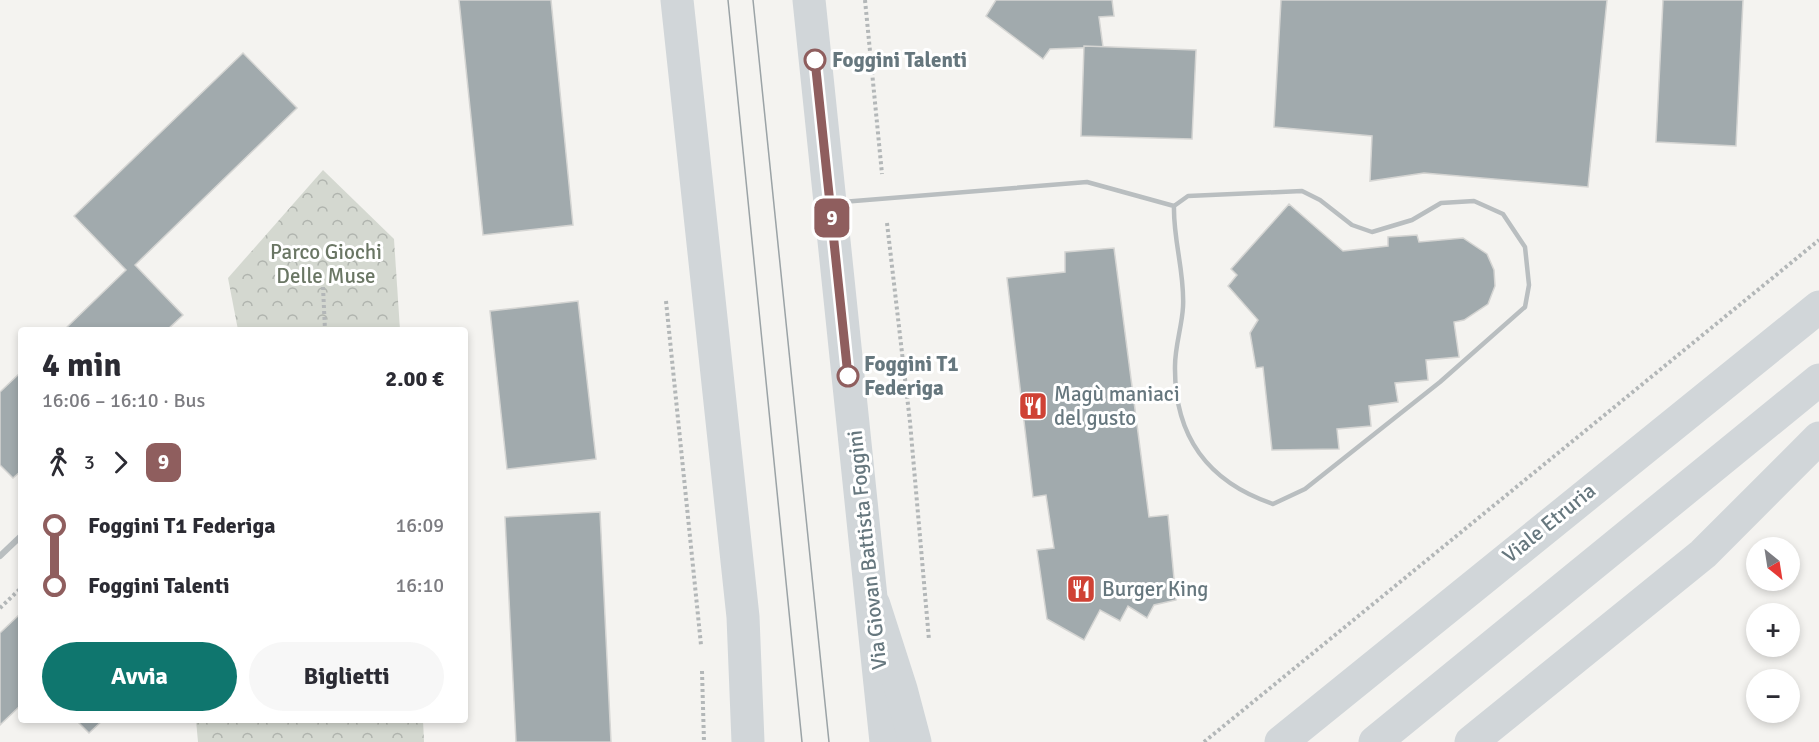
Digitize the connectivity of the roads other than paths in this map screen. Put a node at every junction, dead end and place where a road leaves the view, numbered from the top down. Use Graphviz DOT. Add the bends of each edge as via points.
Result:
graph roads {
  1 [pos="677,0"];
  2 [pos="809,0"];
  3 [pos="830,202"];
  4 [pos="1174,206"];
  5 [pos="1819,307"];
  6 [pos="1819,380"];
  7 [pos="1819,438"];
  8 [pos="18,539"];
  9 [pos="0,556"];
  10 [pos="874,605"];
  11 [pos="748,742"];
  12 [pos="886,742"];
  13 [pos="915,742"];
  14 [pos="1281,742"];
  15 [pos="1375,742"];
  16 [pos="1470,742"];
  1 -- 11 [label="main road" via="743,617"];
  2 -- 3 [label="main road, Via Giovan Battista Foggini"];
  3 -- 4 [label="lane" via="1087,182"];
  3 -- 10 [label="main road, Via Giovan Battista Foggini"];
  4 -- 4 [label="lane" via="1188,196 1302,191 1352,225 1372,232 1412,220 1441,203 1474,201 1503,214 1525,247 1529,285 1525,307 1440,382 1305,489 1273,504 1245,494 1217,474 1191,444 1181,417 1174,366 1183,305 1180,259 1173,233"];
  5 -- 14 [label="main road, Viale Etruria"];
  6 -- 15 [label="main road"];
  7 -- 16 [label="main road" via="1703,554"];
  8 -- 9 [label="street"];
  10 -- 12 [label="main road, Via Giovan Battista Foggini"];
  10 -- 13 [label="main road"];
}
